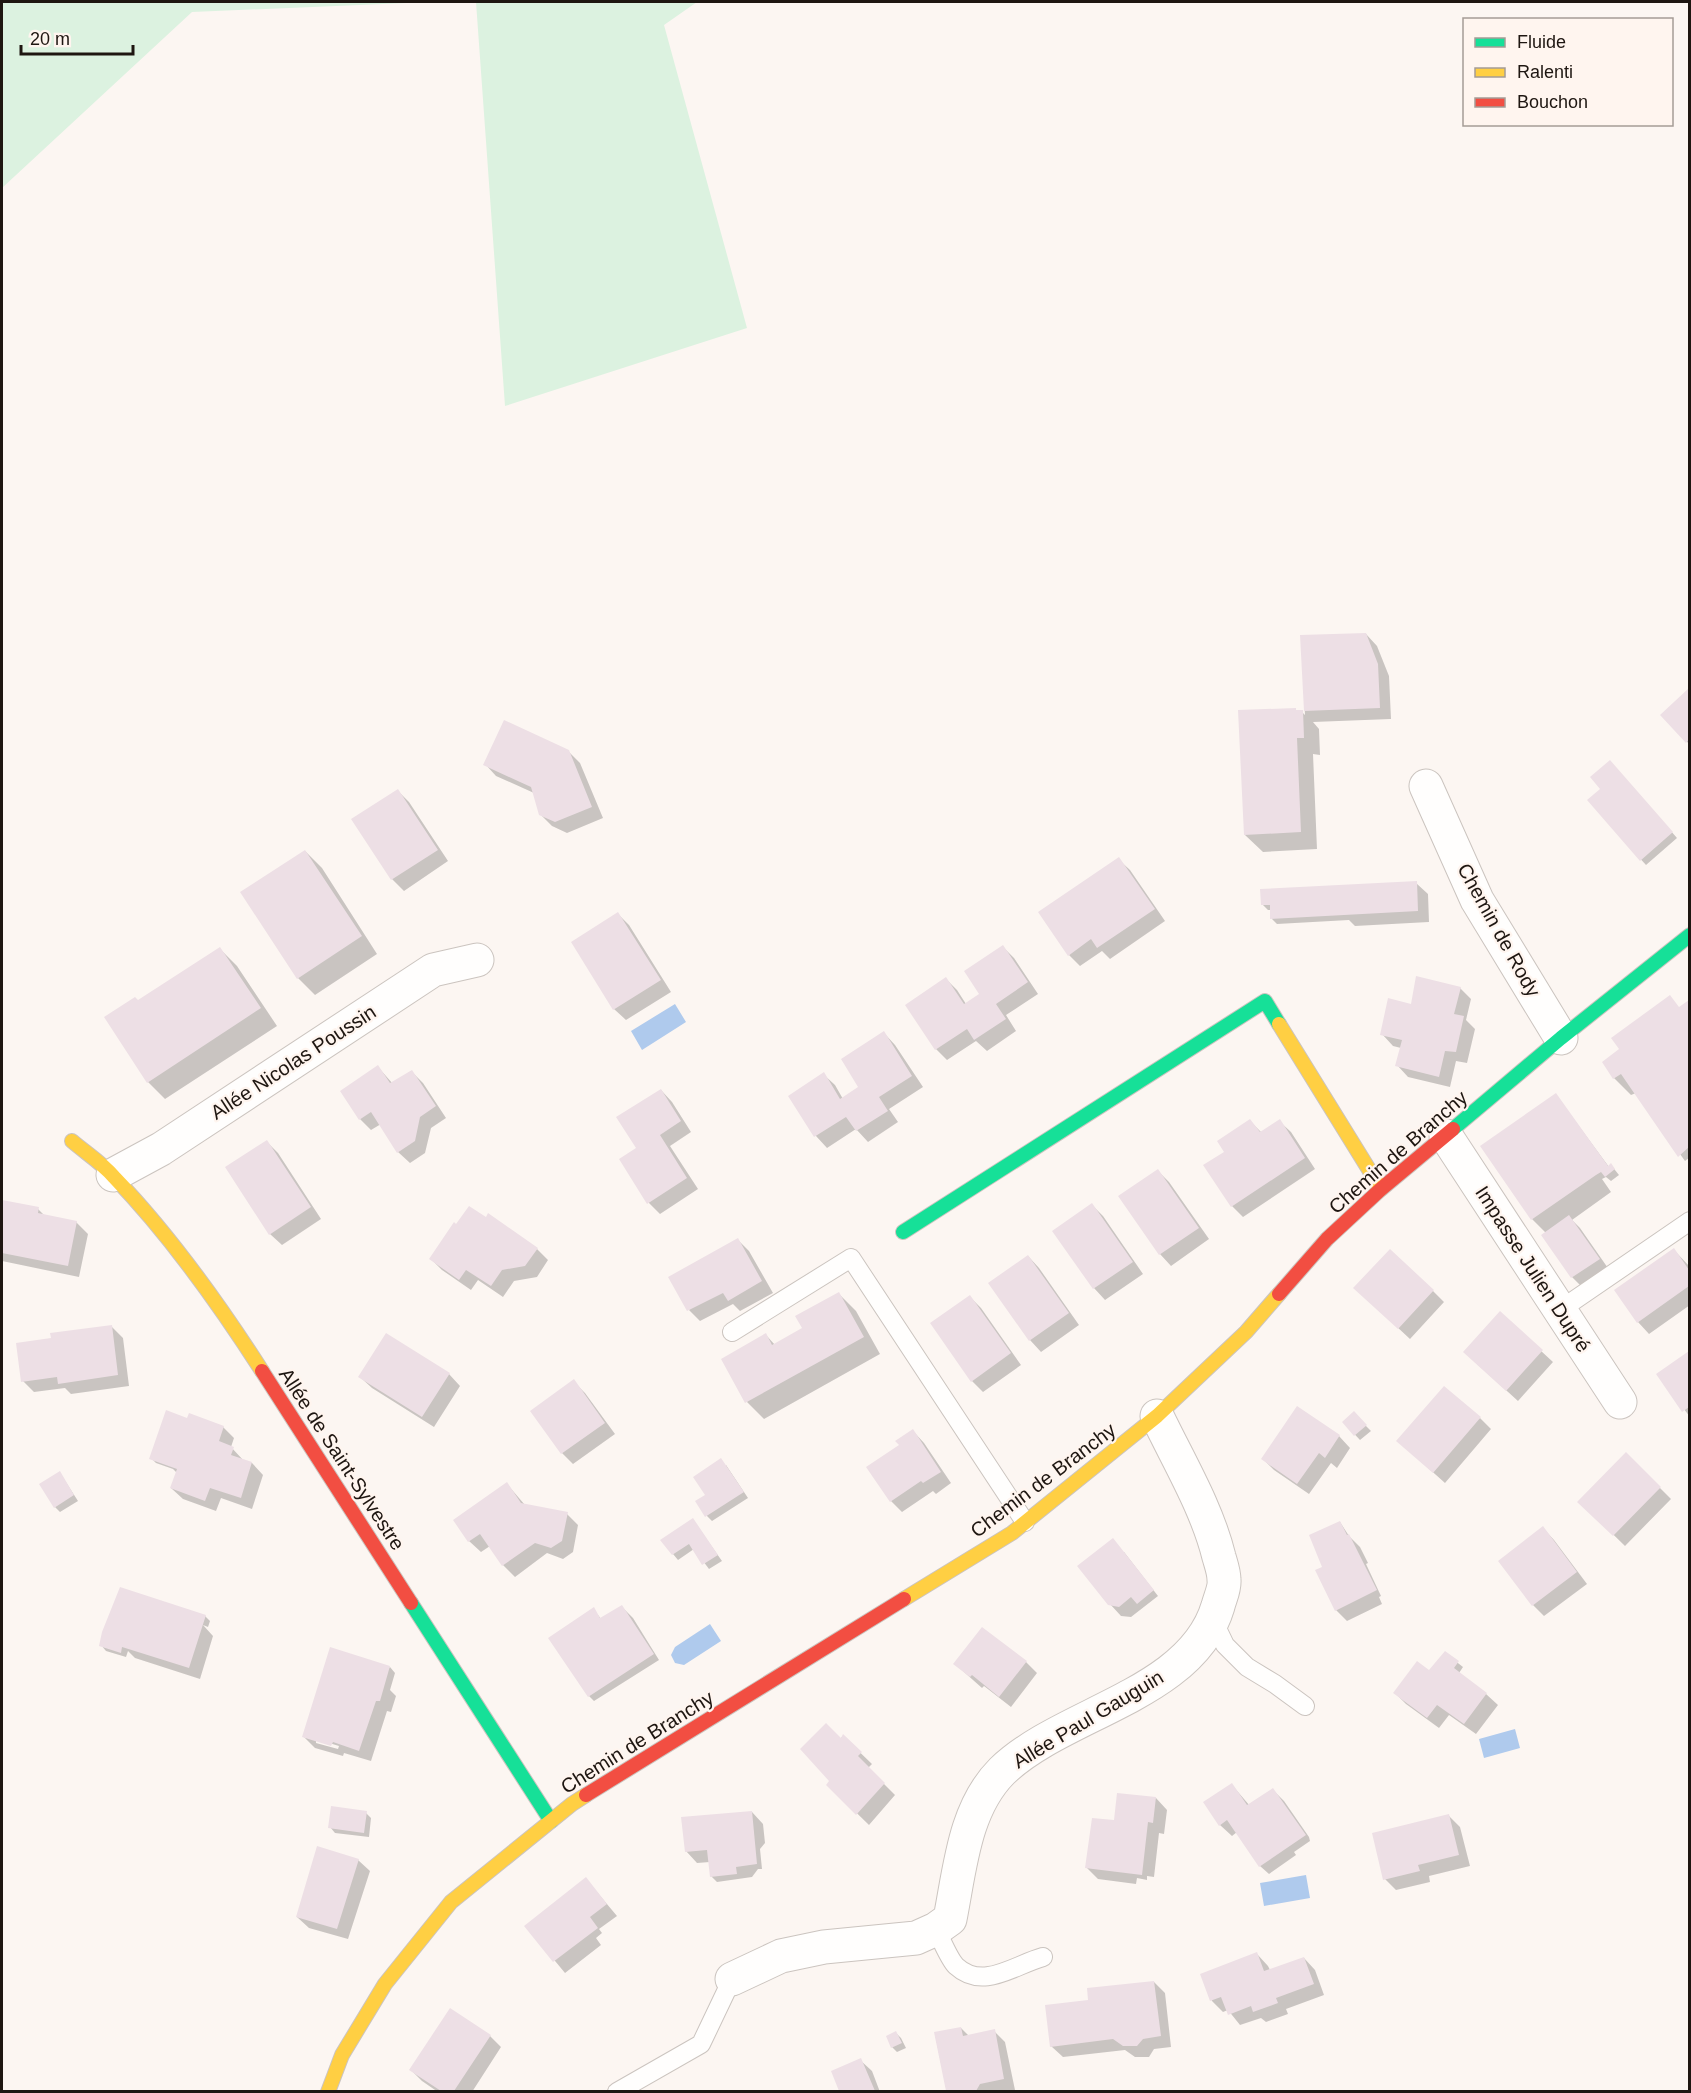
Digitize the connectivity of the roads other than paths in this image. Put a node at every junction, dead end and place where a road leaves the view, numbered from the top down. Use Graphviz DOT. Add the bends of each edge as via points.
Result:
graph roads {
  1 [pos="1426,786"];
  2 [pos="1689,935"];
  3 [pos="477,960"];
  4 [pos="1561,1038"];
  5 [pos="1446,1136"];
  6 [pos="72,1142"];
  7 [pos="113,1175"];
  8 [pos="1382,1189"];
  9 [pos="1689,1221"];
  10 [pos="903,1232"];
  11 [pos="1560,1310"];
  12 [pos="732,1332"];
  13 [pos="1620,1402"];
  14 [pos="1157,1416"];
  15 [pos="1025,1522"];
  16 [pos="1214,1620"];
  17 [pos="1305,1706"];
  18 [pos="551,1821"];
  19 [pos="936,1929"];
  20 [pos="1043,1957"];
  21 [pos="732,1979"];
  22 [pos="328,2091"];
  23 [pos="617,2091"];
  1 -- 4 [label="street, Chemin de Rody" via="1478,900"];
  2 -- 4 [label="street, Chemin de Branchy"];
  3 -- 7 [label="street, Allée Nicolas Poussin" via="433,970 161,1149"];
  4 -- 5 [label="street, Chemin de Branchy"];
  5 -- 8 [label="street, Chemin de Branchy"];
  5 -- 11 [label="street, Impasse Julien Dupré"];
  6 -- 7 [label="street, Allée de Saint-Sylvestre"];
  7 -- 18 [label="street, Allée de Saint-Sylvestre" via="158,1226 231,1323"];
  8 -- 10 [label="street" via="1265,1001"];
  8 -- 14 [label="street, Chemin de Branchy" via="1327,1239 1246,1332"];
  9 -- 11 [label="lane"];
  11 -- 13 [label="street, Impasse Julien Dupré"];
  12 -- 15 [label="lane" via="850,1258"];
  14 -- 15 [label="street, Chemin de Branchy"];
  14 -- 16 [label="street, Allée Paul Gauguin" via="1214,1534 1225,1581"];
  15 -- 18 [label="street, Chemin de Branchy" via="572,1804"];
  16 -- 17 [label="lane" via="1226,1645 1248,1667"];
  16 -- 19 [label="street, Allée Paul Gauguin" via="1190,1654 1159,1678 1026,1751 1001,1772 969,1826 950,1919"];
  18 -- 22 [label="street, Chemin de Branchy" via="451,1902 385,1984 342,2055"];
  19 -- 20 [label="lane" via="955,1965 973,1975 986,1978"];
  19 -- 21 [label="street" via="916,1938 824,1947 781,1956"];
  21 -- 23 [label="lane" via="701,2044"];
}
